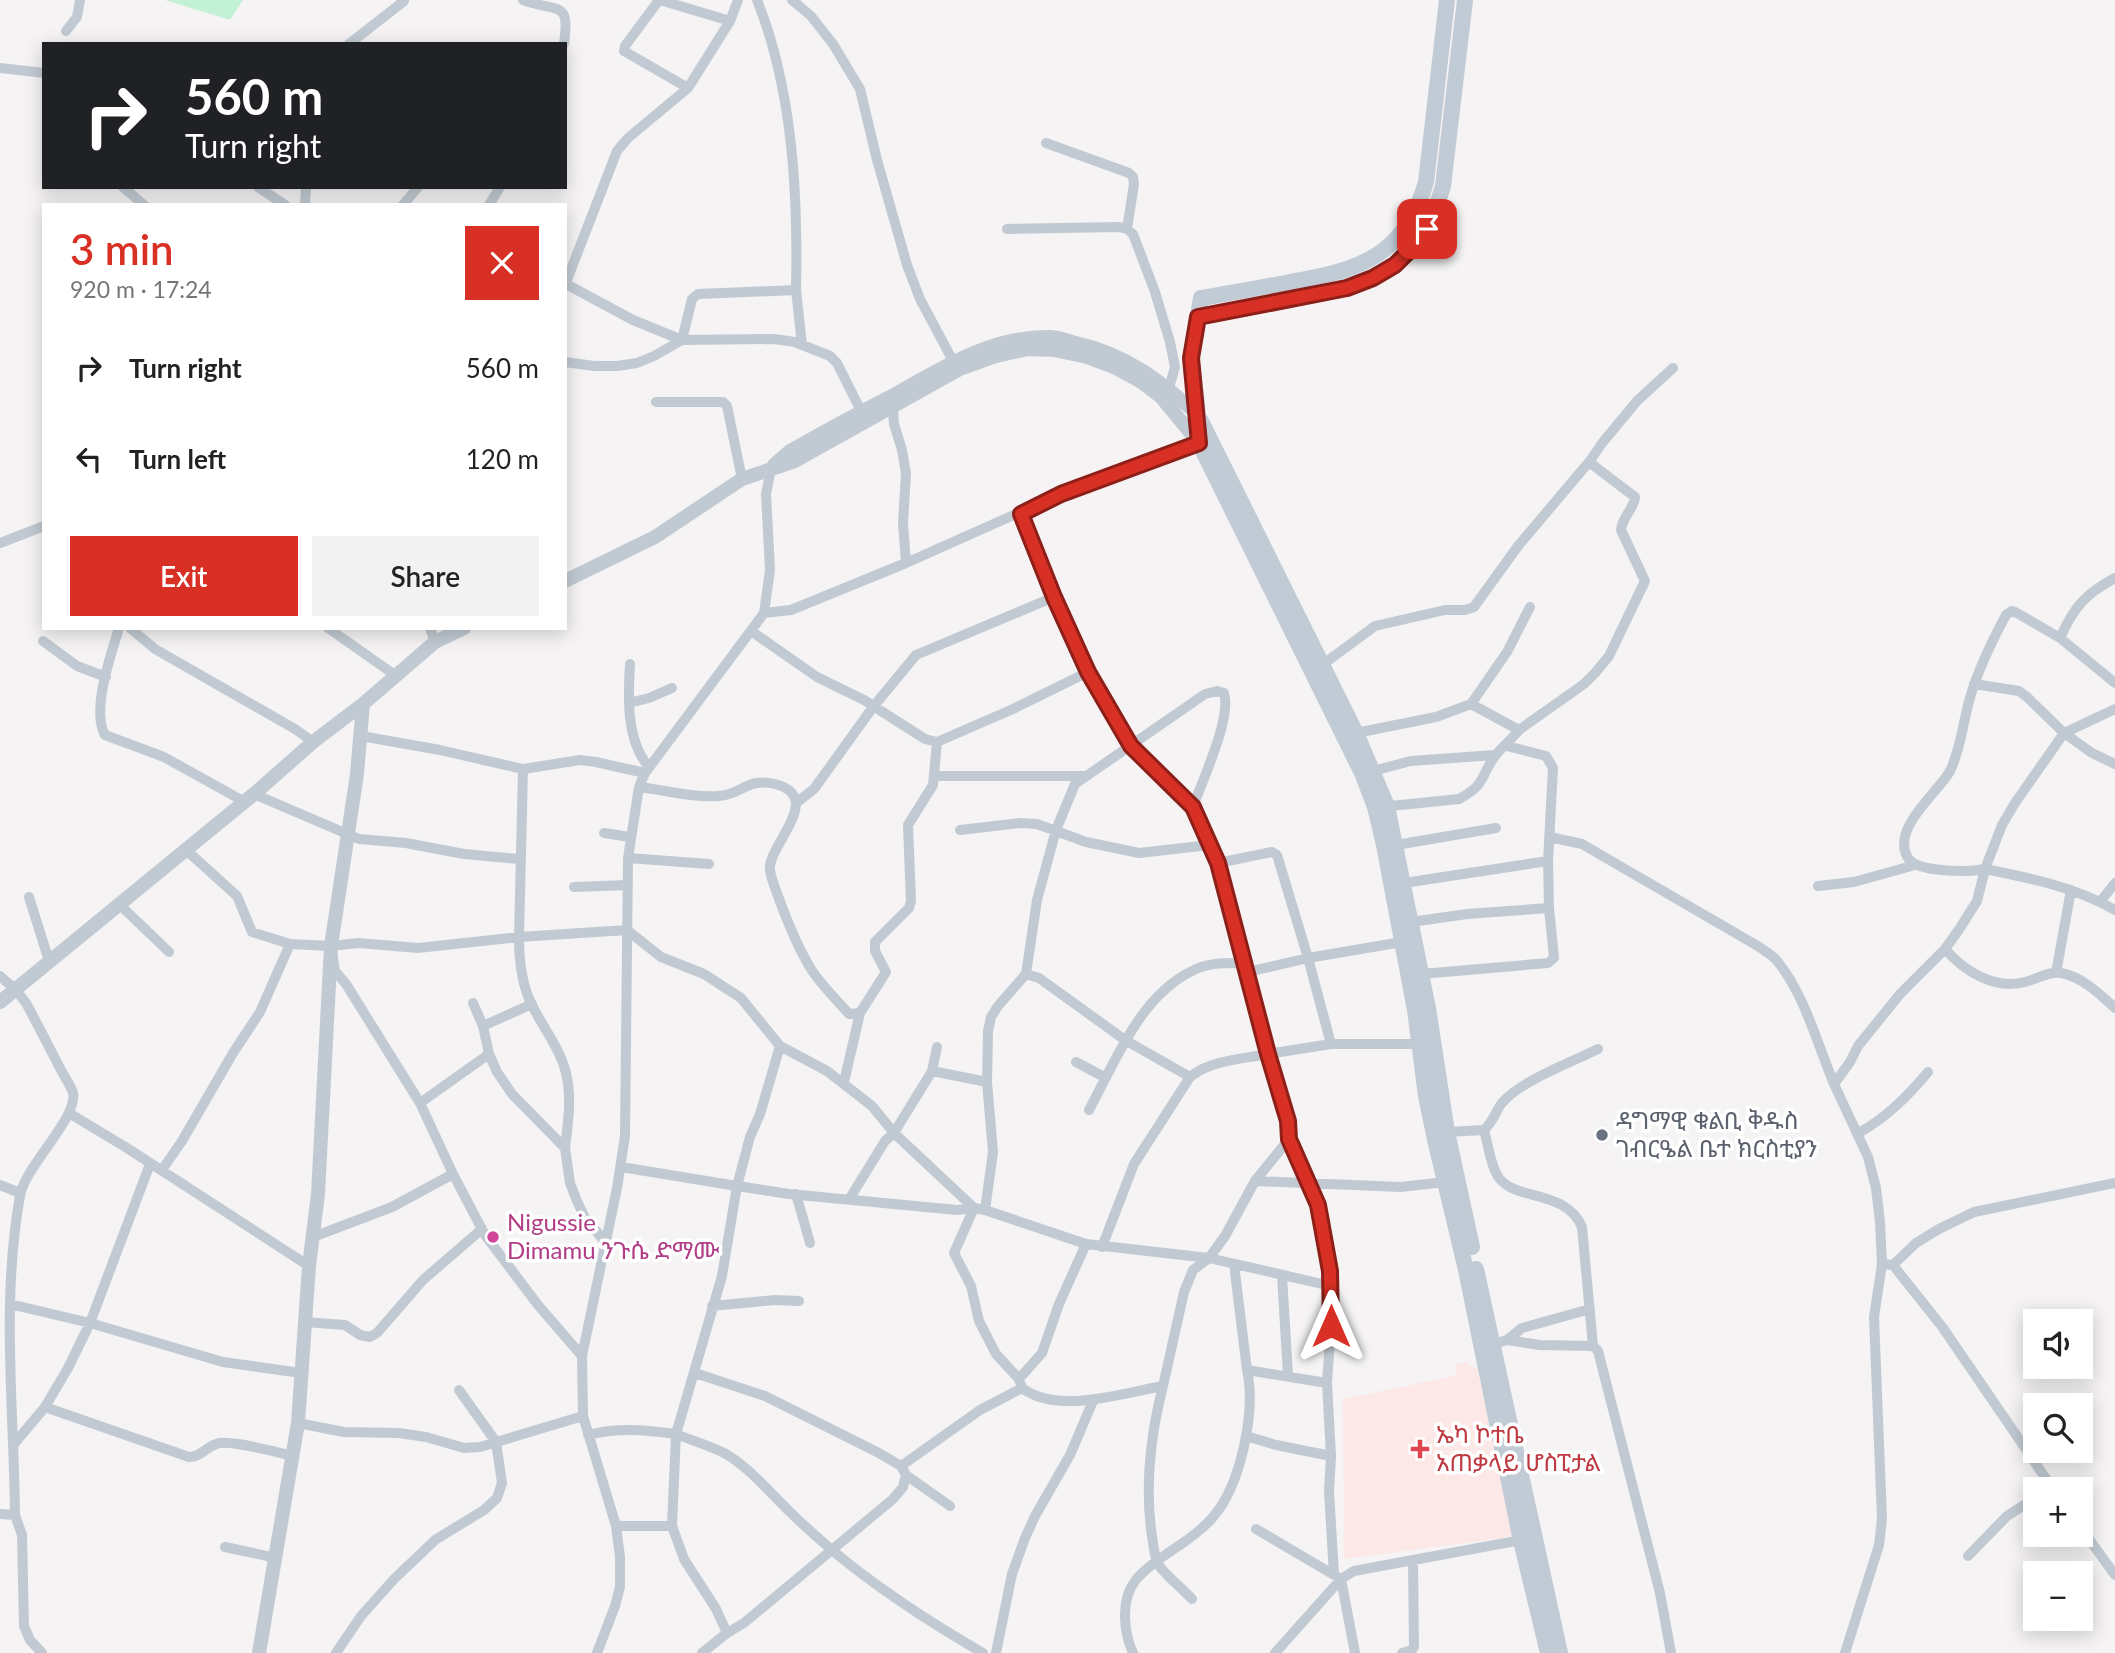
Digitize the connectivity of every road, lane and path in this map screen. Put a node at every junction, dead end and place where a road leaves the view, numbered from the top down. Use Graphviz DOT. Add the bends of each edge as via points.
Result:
graph roads {
  1 [pos="80,0"];
  2 [pos="523,0"];
  3 [pos="659,0"];
  4 [pos="738,0"];
  5 [pos="757,0"];
  6 [pos="792,0"];
  7 [pos="1447,0"];
  8 [pos="1465,0"];
  9 [pos="404,1"];
  10 [pos="730,21"];
  11 [pos="66,31"];
  12 [pos="352,42"];
  13 [pos="564,42"];
  14 [pos="0,68"];
  15 [pos="42,73"];
  16 [pos="688,88"];
  17 [pos="1046,144"];
  18 [pos="124,189"];
  19 [pos="261,189"];
  20 [pos="416,189"];
  21 [pos="142,203"];
  22 [pos="282,203"];
  23 [pos="405,203"];
  24 [pos="1007,229"];
  25 [pos="1127,229"];
  26 [pos="567,279"];
  27 [pos="567,285"];
  28 [pos="796,290"];
  29 [pos="1198,317"];
  30 [pos="682,340"];
  31 [pos="802,345"];
  32 [pos="953,361"];
  33 [pos="567,362"];
  34 [pos="1673,368"];
  35 [pos="942,373"];
  36 [pos="1169,388"];
  37 [pos="656,402"];
  38 [pos="893,408"];
  39 [pos="861,411"];
  40 [pos="1198,415"];
  41 [pos="1199,443"];
  42 [pos="1589,462"];
  43 [pos="771,468"];
  44 [pos="742,479"];
  45 [pos="1021,514"];
  46 [pos="42,527"];
  47 [pos="0,543"];
  48 [pos="906,564"];
  49 [pos="2115,578"];
  50 [pos="567,581"];
  51 [pos="1054,597"];
  52 [pos="1530,607"];
  53 [pos="764,613"];
  54 [pos="118,630"];
  55 [pos="132,630"];
  56 [pos="331,630"];
  57 [pos="455,630"];
  58 [pos="751,631"];
  59 [pos="432,635"];
  60 [pos="2060,638"];
  61 [pos="43,641"];
  62 [pos="630,664"];
  63 [pos="1322,665"];
  64 [pos="1088,672"];
  65 [pos="395,675"];
  66 [pos="106,677"];
  67 [pos="1974,684"];
  68 [pos="2115,684"];
  69 [pos="672,688"];
  70 [pos="629,703"];
  71 [pos="363,704"];
  72 [pos="1471,704"];
  73 [pos="873,707"];
  74 [pos="2115,709"];
  75 [pos="1519,730"];
  76 [pos="1356,733"];
  77 [pos="2064,733"];
  78 [pos="361,736"];
  79 [pos="313,742"];
  80 [pos="936,742"];
  81 [pos="1131,746"];
  82 [pos="1507,746"];
  83 [pos="1495,755"];
  84 [pos="2115,764"];
  85 [pos="523,769"];
  86 [pos="647,770"];
  87 [pos="1373,771"];
  88 [pos="935,776"];
  89 [pos="1085,776"];
  90 [pos="639,787"];
  91 [pos="249,798"];
  92 [pos="796,803"];
  93 [pos="1193,807"];
  94 [pos="1381,807"];
  95 [pos="1496,828"];
  96 [pos="960,830"];
  97 [pos="1056,830"];
  98 [pos="604,833"];
  99 [pos="347,834"];
  100 [pos="630,837"];
  101 [pos="1550,837"];
  102 [pos="1210,845"];
  103 [pos="1396,845"];
  104 [pos="185,849"];
  105 [pos="628,858"];
  106 [pos="519,859"];
  107 [pos="1548,861"];
  108 [pos="1218,863"];
  109 [pos="709,864"];
  110 [pos="1915,865"];
  111 [pos="1985,869"];
  112 [pos="1404,883"];
  113 [pos="2115,883"];
  114 [pos="628,885"];
  115 [pos="1818,886"];
  116 [pos="574,887"];
  117 [pos="2071,890"];
  118 [pos="29,897"];
  119 [pos="2100,902"];
  120 [pos="119,904"];
  121 [pos="1549,908"];
  122 [pos="2115,910"];
  123 [pos="1411,922"];
  124 [pos="627,930"];
  125 [pos="519,937"];
  126 [pos="1402,942"];
  127 [pos="289,944"];
  128 [pos="331,946"];
  129 [pos="1945,948"];
  130 [pos="169,952"];
  131 [pos="1308,958"];
  132 [pos="50,961"];
  133 [pos="1246,968"];
  134 [pos="2056,973"];
  135 [pos="1026,974"];
  136 [pos="1421,974"];
  137 [pos="0,976"];
  138 [pos="16,990"];
  139 [pos="0,1002"];
  140 [pos="473,1003"];
  141 [pos="532,1004"];
  142 [pos="2115,1008"];
  143 [pos="860,1013"];
  144 [pos="483,1027"];
  145 [pos="1125,1040"];
  146 [pos="1331,1044"];
  147 [pos="1419,1044"];
  148 [pos="780,1046"];
  149 [pos="937,1047"];
  150 [pos="1598,1049"];
  151 [pos="1268,1054"];
  152 [pos="489,1055"];
  153 [pos="1076,1062"];
  154 [pos="932,1072"];
  155 [pos="1928,1072"];
  156 [pos="1190,1077"];
  157 [pos="1106,1078"];
  158 [pos="844,1082"];
  159 [pos="987,1082"];
  160 [pos="1834,1084"];
  161 [pos="420,1103"];
  162 [pos="1089,1110"];
  163 [pos="69,1113"];
  164 [pos="1484,1130"];
  165 [pos="1447,1132"];
  166 [pos="894,1133"];
  167 [pos="1857,1134"];
  168 [pos="1289,1139"];
  169 [pos="565,1148"];
  170 [pos="150,1164"];
  171 [pos="621,1167"];
  172 [pos="162,1170"];
  173 [pos="453,1174"];
  174 [pos="1255,1181"];
  175 [pos="1307,1182"];
  176 [pos="1446,1182"];
  177 [pos="2115,1183"];
  178 [pos="0,1185"];
  179 [pos="737,1186"];
  180 [pos="20,1192"];
  181 [pos="796,1194"];
  182 [pos="850,1198"];
  183 [pos="979,1209"];
  184 [pos="482,1229"];
  185 [pos="313,1237"];
  186 [pos="605,1242"];
  187 [pos="810,1243"];
  188 [pos="1086,1244"];
  189 [pos="1102,1247"];
  190 [pos="1209,1258"];
  191 [pos="1234,1264"];
  192 [pos="1887,1265"];
  193 [pos="309,1266"];
  194 [pos="1282,1276"];
  195 [pos="1331,1286"];
  196 [pos="6,1297"];
  197 [pos="799,1301"];
  198 [pos="712,1306"];
  199 [pos="1590,1309"];
  200 [pos="304,1322"];
  201 [pos="90,1323"];
  202 [pos="1494,1344"];
  203 [pos="1593,1346"];
  204 [pos="582,1356"];
  205 [pos="1247,1370"];
  206 [pos="301,1373"];
  207 [pos="695,1373"];
  208 [pos="1288,1375"];
  209 [pos="1327,1383"];
  210 [pos="1021,1384"];
  211 [pos="1163,1386"];
  212 [pos="459,1390"];
  213 [pos="1093,1401"];
  214 [pos="45,1407"];
  215 [pos="583,1416"];
  216 [pos="298,1423"];
  217 [pos="676,1434"];
  218 [pos="588,1435"];
  219 [pos="1246,1436"];
  220 [pos="496,1442"];
  221 [pos="15,1444"];
  222 [pos="293,1456"];
  223 [pos="1332,1456"];
  224 [pos="903,1470"];
  225 [pos="2043,1477"];
  226 [pos="950,1506"];
  227 [pos="2023,1506"];
  228 [pos="0,1514"];
  229 [pos="15,1515"];
  230 [pos="672,1525"];
  231 [pos="617,1526"];
  232 [pos="1256,1529"];
  233 [pos="1527,1539"];
  234 [pos="2093,1545"];
  235 [pos="225,1547"];
  236 [pos="832,1550"];
  237 [pos="1968,1556"];
  238 [pos="276,1558"];
  239 [pos="1413,1560"];
  240 [pos="1157,1563"];
  241 [pos="2115,1575"];
  242 [pos="1337,1577"];
  243 [pos="1192,1599"];
  244 [pos="727,1633"];
  245 [pos="42,1653"];
  246 [pos="259,1653"];
  247 [pos="336,1653"];
  248 [pos="597,1653"];
  249 [pos="702,1653"];
  250 [pos="984,1653"];
  251 [pos="996,1653"];
  252 [pos="1133,1653"];
  253 [pos="1275,1653"];
  254 [pos="1355,1653"];
  255 [pos="1402,1653"];
  256 [pos="1548,1653"];
  257 [pos="1560,1653"];
  258 [pos="1671,1653"];
  259 [pos="1844,1653"];
  1 -- 11 [label="street" via="77,17"];
  2 -- 13 [label="street" via="565,11"];
  3 -- 10 [label="street"];
  3 -- 16 [label="street" via="624,51"];
  4 -- 10 [label="street"];
  5 -- 28 [label="street" via="783,94 794,168"];
  6 -- 32 [label="street" via="833,44 860,89 907,265"];
  7 -- 29 [label="main road" via="1426,182 1420,204 1399,238 1365,262 1334,275 1200,298"];
  8 -- 29 [label="main road" via="1443,186 1427,229 1413,247 1395,265 1347,288"];
  9 -- 12 [label="street"];
  10 -- 16 [label="street"];
  14 -- 15 [label="street"];
  16 -- 26 [label="street" via="617,151"];
  17 -- 25 [label="street" via="1133,177"];
  18 -- 21 [label="street"];
  19 -- 22 [label="street"];
  20 -- 23 [label="street"];
  24 -- 25 [label="street"];
  25 -- 36 [label="street" via="1133,234 1170,342 1175,367"];
  27 -- 30 [label="street"];
  28 -- 30 [label="street" via="698,294 692,299"];
  28 -- 31 [label="street"];
  29 -- 40 [label="main road" via="1191,358"];
  30 -- 31 [label="street" via="774,339"];
  30 -- 33 [label="street" via="637,363"];
  31 -- 39 [label="street" via="837,363"];
  32 -- 35 [label="street"];
  32 -- 36 [label="street" via="984,348 1051,337 1122,357"];
  34 -- 42 [label="street" via="1637,401"];
  35 -- 38 [label="street"];
  35 -- 39 [label="street"];
  35 -- 41 [label="street" via="1028,349 1087,358 1140,381 1161,397"];
  36 -- 40 [label="street"];
  37 -- 44 [label="street" via="723,402"];
  38 -- 43 [label="street" via="795,461"];
  38 -- 48 [label="street" via="906,473"];
  39 -- 43 [label="street" via="790,451"];
  40 -- 41 [label="main road"];
  40 -- 63 [label="main road"];
  41 -- 45 [label="street" via="1061,494"];
  41 -- 94 [label="main road"];
  42 -- 63 [label="street" via="1474,607 1375,626"];
  42 -- 75 [label="street" via="1635,496 1621,530 1644,576 1644,586 1609,656 1595,673"];
  43 -- 44 [label="street"];
  43 -- 53 [label="street" via="766,494 770,570"];
  44 -- 50 [label="street" via="655,537"];
  45 -- 48 [label="street"];
  45 -- 51 [label="street"];
  46 -- 47 [label="street"];
  48 -- 53 [label="street" via="791,610"];
  49 -- 60 [label="street" via="2079,603"];
  51 -- 64 [label="street"];
  51 -- 73 [label="street" via="916,655"];
  52 -- 72 [label="street" via="1507,652"];
  53 -- 58 [label="street"];
  54 -- 66 [label="street"];
  55 -- 79 [label="street" via="155,649"];
  56 -- 65 [label="street"];
  57 -- 59 [label="street"];
  58 -- 73 [label="street" via="817,677"];
  58 -- 86 [label="street"];
  59 -- 65 [label="street"];
  60 -- 67 [label="street" via="2012,611"];
  60 -- 68 [label="street"];
  61 -- 66 [label="street" via="77,666"];
  62 -- 70 [label="street"];
  63 -- 76 [label="main road"];
  64 -- 80 [label="street"];
  64 -- 81 [label="street"];
  65 -- 71 [label="street"];
  66 -- 91 [label="street" via="100,715 105,735"];
  67 -- 77 [label="street" via="2018,691"];
  67 -- 110 [label="street" via="1949,772 1914,815 1906,834 1905,848"];
  69 -- 70 [label="street"];
  70 -- 86 [label="street"];
  71 -- 78 [label="street"];
  71 -- 79 [label="street"];
  72 -- 75 [label="street"];
  72 -- 76 [label="street" via="1436,717"];
  73 -- 80 [label="street" via="925,740"];
  73 -- 92 [label="street" via="814,789"];
  74 -- 77 [label="street"];
  75 -- 82 [label="street"];
  76 -- 87 [label="main road"];
  77 -- 84 [label="street"];
  77 -- 111 [label="street" via="2002,825"];
  78 -- 85 [label="street"];
  78 -- 99 [label="street"];
  79 -- 91 [label="street"];
  80 -- 88 [label="street"];
  81 -- 89 [label="street"];
  81 -- 93 [label="street"];
  81 -- 93 [label="street" via="1205,694 1224,692 1223,722"];
  82 -- 83 [label="street"];
  82 -- 101 [label="street" via="1540,752 1550,761"];
  83 -- 87 [label="street" via="1411,761"];
  83 -- 94 [label="street" via="1481,783 1459,799"];
  85 -- 86 [label="street" via="596,761"];
  85 -- 106 [label="street"];
  86 -- 90 [label="street"];
  87 -- 94 [label="main road"];
  88 -- 89 [label="street"];
  88 -- 143 [label="street" via="908,825 909,908 875,942 886,972"];
  89 -- 97 [label="street" via="1075,784"];
  90 -- 92 [label="street" via="717,797 764,783 786,788"];
  90 -- 100 [label="street"];
  91 -- 99 [label="street"];
  91 -- 104 [label="street"];
  92 -- 143 [label="street" via="770,870 788,924 812,971 849,1014"];
  93 -- 102 [label="street"];
  94 -- 103 [label="main road"];
  94 -- 126 [label="main road"];
  95 -- 103 [label="street"];
  96 -- 97 [label="street" via="1020,823"];
  97 -- 102 [label="street" via="1086,842 1139,853"];
  97 -- 135 [label="street" via="1037,901"];
  98 -- 100 [label="street"];
  99 -- 106 [label="street"];
  99 -- 128 [label="street"];
  100 -- 105 [label="street"];
  101 -- 107 [label="street"];
  101 -- 160 [label="street" via="1582,844 1616,862 1776,959 1808,1018"];
  102 -- 108 [label="street"];
  103 -- 112 [label="main road"];
  104 -- 120 [label="street"];
  104 -- 127 [label="street" via="237,896 252,932"];
  105 -- 109 [label="street"];
  105 -- 114 [label="street"];
  106 -- 125 [label="street"];
  107 -- 112 [label="street"];
  107 -- 121 [label="street"];
  108 -- 131 [label="street" via="1272,852 1278,855"];
  108 -- 133 [label="street"];
  110 -- 111 [label="street" via="1970,872"];
  110 -- 115 [label="street"];
  111 -- 117 [label="street"];
  111 -- 129 [label="street" via="1977,901"];
  112 -- 123 [label="main road"];
  113 -- 119 [label="street"];
  114 -- 116 [label="street"];
  114 -- 124 [label="street"];
  117 -- 119 [label="street"];
  117 -- 134 [label="street"];
  118 -- 132 [label="street"];
  119 -- 122 [label="street"];
  120 -- 130 [label="street"];
  120 -- 132 [label="street"];
  121 -- 123 [label="street"];
  121 -- 136 [label="street" via="1554,958 1548,963"];
  123 -- 136 [label="main road"];
  124 -- 125 [label="street"];
  124 -- 148 [label="street" via="661,957 704,974 741,998"];
  124 -- 171 [label="street"];
  125 -- 128 [label="street" via="418,948 358,943"];
  125 -- 141 [label="street" via="523,984"];
  126 -- 131 [label="street"];
  126 -- 147 [label="main road"];
  127 -- 128 [label="street"];
  127 -- 172 [label="street" via="260,1012"];
  128 -- 161 [label="street" via="335,971"];
  128 -- 185 [label="street"];
  129 -- 134 [label="street" via="1958,964 1998,984"];
  129 -- 160 [label="street" via="1900,994"];
  131 -- 133 [label="street"];
  131 -- 146 [label="street"];
  132 -- 138 [label="street"];
  133 -- 145 [label="street" via="1220,962 1192,970 1144,1012"];
  133 -- 151 [label="street"];
  134 -- 142 [label="street" via="2076,978"];
  135 -- 145 [label="street" via="1039,978"];
  135 -- 159 [label="street" via="992,1017"];
  136 -- 165 [label="main road"];
  137 -- 138 [label="street"];
  138 -- 139 [label="street"];
  138 -- 163 [label="street" via="73,1093"];
  140 -- 144 [label="street"];
  141 -- 144 [label="street"];
  141 -- 169 [label="street" via="566,1071"];
  143 -- 158 [label="street"];
  144 -- 152 [label="street"];
  145 -- 156 [label="street"];
  145 -- 157 [label="street"];
  146 -- 147 [label="street"];
  146 -- 151 [label="street"];
  147 -- 176 [label="main road"];
  148 -- 158 [label="street"];
  148 -- 179 [label="street"];
  149 -- 154 [label="street"];
  150 -- 164 [label="street" via="1525,1085 1502,1103"];
  151 -- 156 [label="street" via="1210,1065"];
  151 -- 168 [label="street"];
  152 -- 161 [label="street"];
  152 -- 169 [label="street" via="512,1094"];
  153 -- 157 [label="street"];
  154 -- 159 [label="street"];
  154 -- 166 [label="street"];
  155 -- 167 [label="street" via="1895,1108"];
  156 -- 189 [label="street" via="1134,1164"];
  157 -- 162 [label="street"];
  158 -- 166 [label="street"];
  159 -- 183 [label="street" via="993,1152"];
  160 -- 167 [label="street"];
  161 -- 173 [label="street"];
  163 -- 170 [label="street"];
  163 -- 180 [label="street"];
  164 -- 165 [label="street"];
  164 -- 199 [label="street" via="1496,1175 1511,1188 1561,1203 1578,1216"];
  165 -- 202 [label="main road"];
  166 -- 182 [label="street"];
  166 -- 183 [label="street"];
  167 -- 192 [label="street" via="1876,1188"];
  168 -- 174 [label="street"];
  168 -- 175 [label="street"];
  169 -- 186 [label="street" via="577,1201"];
  170 -- 172 [label="street"];
  170 -- 201 [label="street"];
  171 -- 179 [label="street"];
  171 -- 186 [label="street"];
  172 -- 193 [label="street"];
  173 -- 184 [label="street"];
  173 -- 185 [label="street" via="392,1207"];
  174 -- 175 [label="street"];
  174 -- 190 [label="street"];
  175 -- 176 [label="street" via="1400,1187"];
  175 -- 195 [label="street" via="1318,1205"];
  176 -- 202 [label="main road"];
  177 -- 192 [label="street" via="1974,1212 1938,1229"];
  178 -- 180 [label="street"];
  179 -- 181 [label="street"];
  179 -- 198 [label="street" via="722,1276"];
  180 -- 196 [label="street"];
  181 -- 182 [label="street"];
  181 -- 187 [label="street"];
  182 -- 183 [label="street"];
  183 -- 188 [label="street"];
  183 -- 210 [label="street" via="954,1253 971,1286 987,1337"];
  184 -- 200 [label="street" via="423,1280 377,1333 369,1337 345,1325"];
  184 -- 204 [label="street"];
  185 -- 193 [label="street"];
  186 -- 204 [label="street"];
  188 -- 189 [label="street"];
  188 -- 210 [label="street" via="1042,1353"];
  189 -- 190 [label="street"];
  190 -- 191 [label="street"];
  190 -- 211 [label="street" via="1193,1270 1184,1292"];
  191 -- 194 [label="street"];
  191 -- 205 [label="street"];
  192 -- 225 [label="street" via="1943,1328"];
  192 -- 259 [label="street" via="1874,1317 1882,1519 1879,1545"];
  193 -- 200 [label="street"];
  194 -- 195 [label="street"];
  194 -- 208 [label="street"];
  195 -- 209 [label="street"];
  196 -- 201 [label="street"];
  196 -- 221 [label="street"];
  197 -- 198 [label="street"];
  198 -- 207 [label="street"];
  199 -- 202 [label="street" via="1522,1328"];
  199 -- 203 [label="street"];
  200 -- 206 [label="street"];
  201 -- 206 [label="street" via="223,1362"];
  201 -- 214 [label="street"];
  202 -- 203 [label="street"];
  202 -- 233 [label="main road"];
  203 -- 258 [label="street" via="1602,1363"];
  204 -- 215 [label="street"];
  205 -- 208 [label="street"];
  205 -- 219 [label="street" via="1251,1409"];
  206 -- 216 [label="street"];
  207 -- 217 [label="street"];
  207 -- 224 [label="street" via="765,1396"];
  208 -- 209 [label="street"];
  209 -- 223 [label="street"];
  210 -- 213 [label="street" via="1029,1393 1058,1400"];
  210 -- 224 [label="street"];
  211 -- 213 [label="street"];
  211 -- 240 [label="street" via="1154,1423 1148,1492"];
  212 -- 220 [label="street"];
  213 -- 251 [label="street" via="1025,1538 1012,1574"];
  214 -- 221 [label="street"];
  214 -- 222 [label="street" via="189,1457 224,1443"];
  215 -- 218 [label="street"];
  215 -- 220 [label="street"];
  216 -- 220 [label="street" via="344,1432 399,1433 464,1447"];
  216 -- 222 [label="street"];
  217 -- 218 [label="street" via="608,1430"];
  217 -- 230 [label="street"];
  217 -- 236 [label="street" via="739,1463"];
  218 -- 231 [label="street"];
  219 -- 223 [label="street"];
  219 -- 240 [label="street" via="1232,1483 1215,1516"];
  220 -- 247 [label="street" via="502,1483 497,1498 435,1540 395,1578 360,1616"];
  221 -- 229 [label="street"];
  222 -- 238 [label="street"];
  223 -- 242 [label="street" via="1329,1491"];
  224 -- 226 [label="street"];
  224 -- 236 [label="street" via="903,1487 893,1499"];
  227 -- 237 [label="street"];
  228 -- 229 [label="street"];
  229 -- 245 [label="street" via="22,1535 24,1626"];
  230 -- 231 [label="street"];
  230 -- 244 [label="street" via="684,1559"];
  231 -- 248 [label="street" via="620,1587"];
  232 -- 242 [label="street"];
  233 -- 239 [label="street"];
  233 -- 256 [label="main road"];
  233 -- 257 [label="main road"];
  234 -- 241 [label="street"];
  235 -- 238 [label="street"];
  236 -- 244 [label="street"];
  236 -- 250 [label="street" via="882,1589"];
  238 -- 246 [label="street"];
  239 -- 242 [label="street"];
  239 -- 255 [label="street" via="1414,1647"];
  240 -- 243 [label="street"];
  240 -- 252 [label="street" via="1134,1582 1127,1600 1124,1621"];
  242 -- 253 [label="street"];
  242 -- 254 [label="street"];
  244 -- 249 [label="street"];
}
